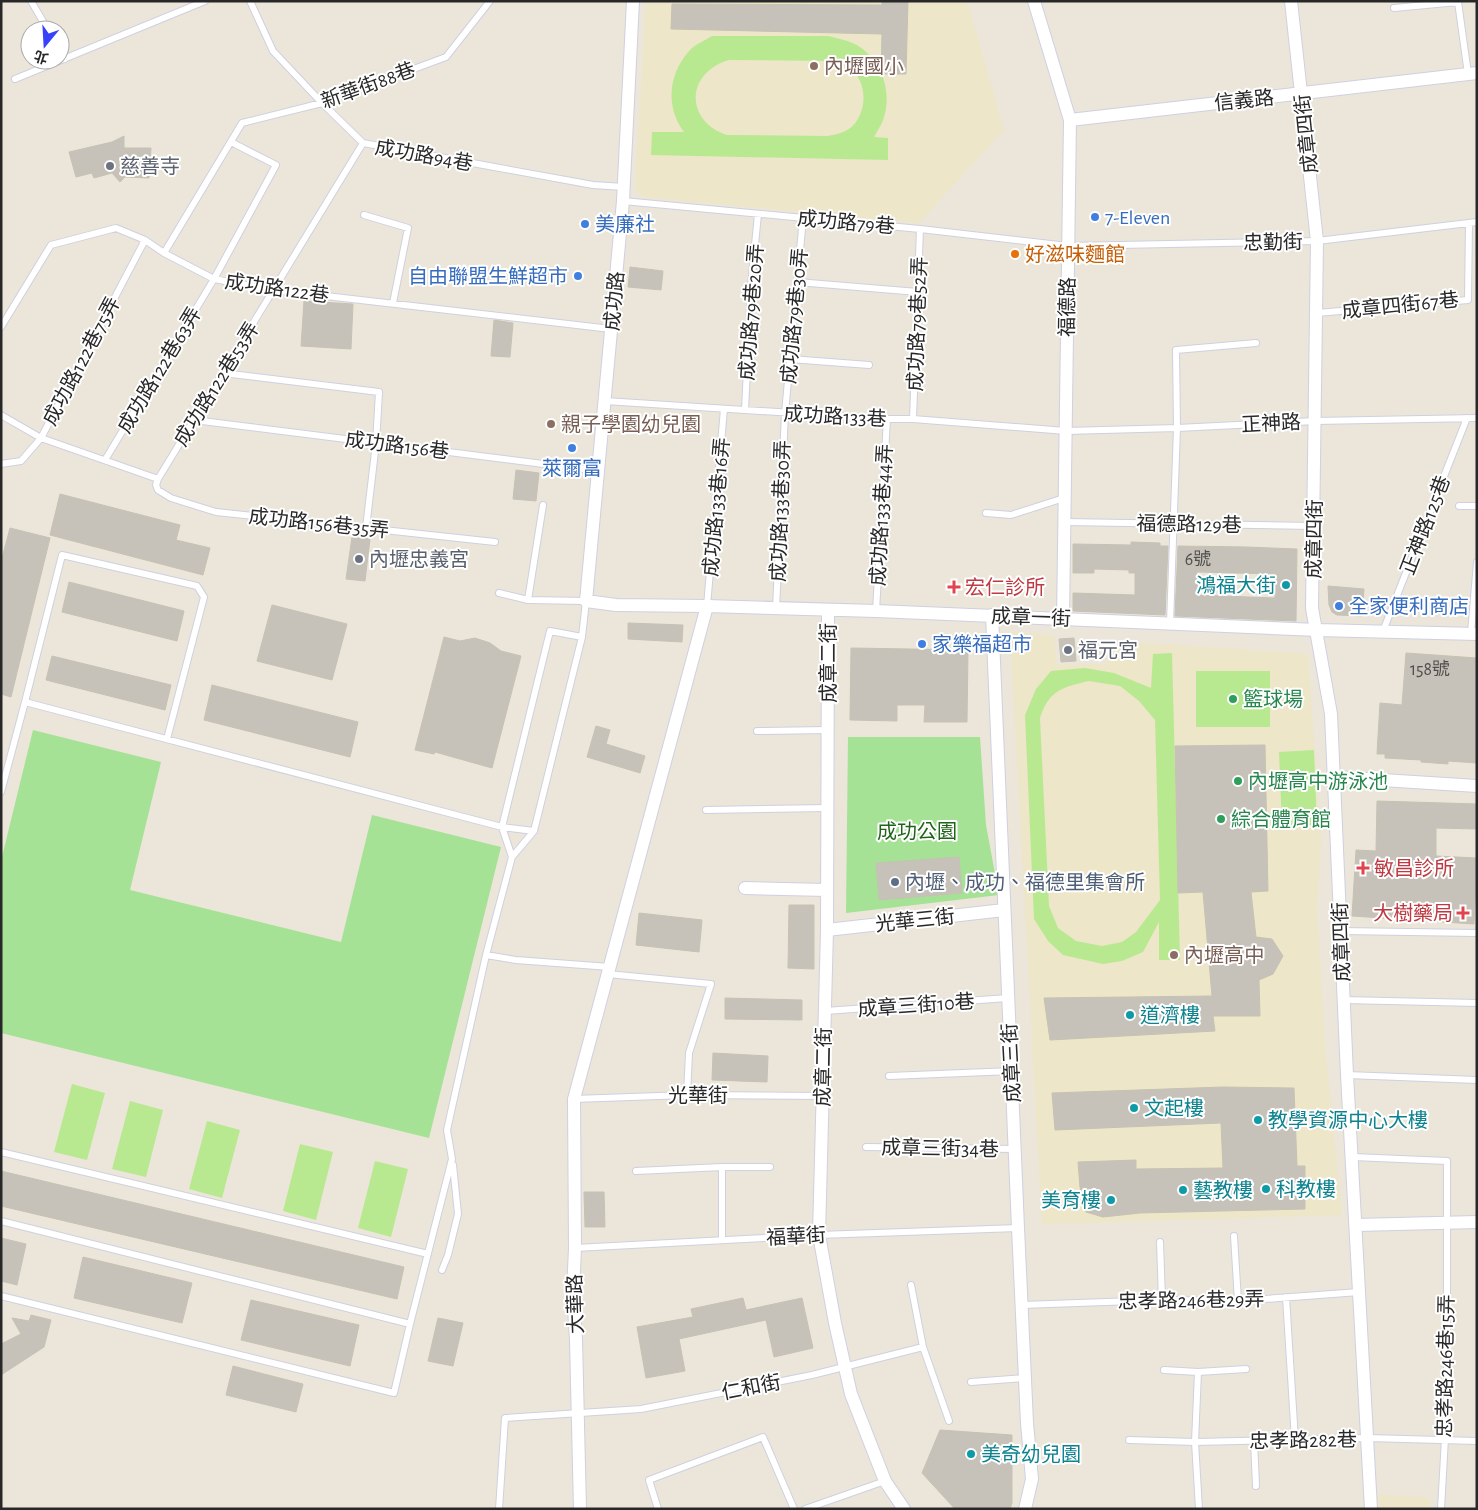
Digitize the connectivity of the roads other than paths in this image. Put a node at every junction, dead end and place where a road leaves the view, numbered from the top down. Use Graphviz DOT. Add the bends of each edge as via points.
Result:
graph roads {
  1 [pos="31,1"];
  2 [pos="205,1"];
  3 [pos="250,1"];
  4 [pos="490,1"];
  5 [pos="634,1"];
  6 [pos="1034,1"];
  7 [pos="1291,1"];
  8 [pos="1394,8"];
  9 [pos="42,20"];
  10 [pos="70,57"];
  11 [pos="38,70"];
  12 [pos="1472,73"];
  13 [pos="15,79"];
  14 [pos="1302,94"];
  15 [pos="322,103"];
  16 [pos="1070,120"];
  17 [pos="231,142"];
  18 [pos="363,144"];
  19 [pos="624,187"];
  20 [pos="623,201"];
  21 [pos="758,214"];
  22 [pos="364,215"];
  23 [pos="803,218"];
  24 [pos="1473,223"];
  25 [pos="920,229"];
  26 [pos="145,240"];
  27 [pos="1317,241"];
  28 [pos="1068,246"];
  29 [pos="164,253"];
  30 [pos="214,279"];
  31 [pos="797,282"];
  32 [pos="274,290"];
  33 [pos="918,292"];
  34 [pos="393,303"];
  35 [pos="1317,313"];
  36 [pos="1,327"];
  37 [pos="612,328"];
  38 [pos="1256,343"];
  39 [pos="790,359"];
  40 [pos="869,365"];
  41 [pos="223,373"];
  42 [pos="605,401"];
  43 [pos="724,408"];
  44 [pos="745,410"];
  45 [pos="785,413"];
  46 [pos="1,415"];
  47 [pos="1467,418"];
  48 [pos="1477,418"];
  49 [pos="887,419"];
  50 [pos="913,419"];
  51 [pos="194,420"];
  52 [pos="1316,421"];
  53 [pos="1177,428"];
  54 [pos="1066,431"];
  55 [pos="41,438"];
  56 [pos="376,443"];
  57 [pos="105,460"];
  58 [pos="1,464"];
  59 [pos="599,471"];
  60 [pos="158,479"];
  61 [pos="1064,498"];
  62 [pos="543,505"];
  63 [pos="1459,506"];
  64 [pos="1477,506"];
  65 [pos="986,513"];
  66 [pos="1064,522"];
  67 [pos="1174,524"];
  68 [pos="1314,526"];
  69 [pos="366,528"];
  70 [pos="495,542"];
  71 [pos="1477,562"];
  72 [pos="499,593"];
  73 [pos="528,600"];
  74 [pos="586,601"];
  75 [pos="707,606"];
  76 [pos="776,608"];
  77 [pos="828,611"];
  78 [pos="876,612"];
  79 [pos="992,616"];
  80 [pos="1063,619"];
  81 [pos="1170,623"];
  82 [pos="1317,630"];
  83 [pos="1383,631"];
  84 [pos="1474,633"];
  85 [pos="582,637"];
  86 [pos="25,702"];
  87 [pos="828,730"];
  88 [pos="757,731"];
  89 [pos="167,739"];
  90 [pos="1334,777"];
  91 [pos="1477,786"];
  92 [pos="1,792"];
  93 [pos="827,808"];
  94 [pos="706,810"];
  95 [pos="502,826"];
  96 [pos="534,831"];
  97 [pos="512,857"];
  98 [pos="745,888"];
  99 [pos="827,890"];
  100 [pos="1004,910"];
  101 [pos="827,930"];
  102 [pos="1340,931"];
  103 [pos="1477,933"];
  104 [pos="486,955"];
  105 [pos="609,971"];
  106 [pos="1008,998"];
  107 [pos="1343,1000"];
  108 [pos="1477,1003"];
  109 [pos="825,1011"];
  110 [pos="1012,1071"];
  111 [pos="1347,1075"];
  112 [pos="889,1076"];
  113 [pos="1477,1080"];
  114 [pos="687,1095"];
  115 [pos="822,1096"];
  116 [pos="574,1099"];
  117 [pos="866,1147"];
  118 [pos="1014,1149"];
  119 [pos="1,1152"];
  120 [pos="1353,1157"];
  121 [pos="452,1159"];
  122 [pos="722,1167"];
  123 [pos="770,1167"];
  124 [pos="636,1171"];
  125 [pos="1,1221"];
  126 [pos="1477,1222"];
  127 [pos="1446,1223"];
  128 [pos="1356,1225"];
  129 [pos="1018,1228"];
  130 [pos="819,1234"];
  131 [pos="1234,1236"];
  132 [pos="722,1240"];
  133 [pos="1160,1242"];
  134 [pos="575,1248"];
  135 [pos="428,1254"];
  136 [pos="442,1270"];
  137 [pos="911,1284"];
  138 [pos="1360,1292"];
  139 [pos="1,1296"];
  140 [pos="1286,1298"];
  141 [pos="1162,1300"];
  142 [pos="1238,1301"];
  143 [pos="1022,1305"];
  144 [pos="410,1324"];
  145 [pos="923,1347"];
  146 [pos="844,1366"];
  147 [pos="1164,1370"];
  148 [pos="1246,1370"];
  149 [pos="1198,1372"];
  150 [pos="1025,1378"];
  151 [pos="971,1382"];
  152 [pos="578,1412"];
  153 [pos="949,1421"];
  154 [pos="1368,1438"];
  155 [pos="1129,1440"];
  156 [pos="1295,1440"];
  157 [pos="1444,1440"];
  158 [pos="1254,1441"];
  159 [pos="1477,1441"];
  160 [pos="1195,1442"];
  161 [pos="885,1481"];
  162 [pos="1256,1486"];
  163 [pos="499,1509"];
  164 [pos="580,1509"];
  165 [pos="658,1509"];
  166 [pos="794,1509"];
  167 [pos="805,1509"];
  168 [pos="904,1509"];
  169 [pos="1025,1509"];
  170 [pos="1199,1509"];
  171 [pos="1371,1509"];
  172 [pos="1441,1509"];
  1 -- 9 [label="lane"];
  2 -- 10 [label="lane"];
  3 -- 15 [label="lane" via="274,51"];
  4 -- 15 [label="lane, 新華街88巷" via="446,57"];
  5 -- 19 [label="street, 成功路"];
  6 -- 16 [label="street, 福德路"];
  7 -- 14 [label="street, 成章四街"];
  8 -- 12 [label="lane" via="1458,2"];
  11 -- 13 [label="lane"];
  12 -- 14 [label="street, 信義路"];
  14 -- 16 [label="street, 信義路"];
  14 -- 27 [label="street, 成章四街"];
  15 -- 17 [label="lane, 新華街88巷" via="242,123"];
  15 -- 18 [label="lane"];
  16 -- 28 [label="street, 福德路"];
  17 -- 29 [label="lane, 新華街88巷"];
  17 -- 30 [label="lane, 成功路122巷63弄" via="276,165"];
  18 -- 19 [label="lane, 成功路94巷" via="593,185"];
  18 -- 32 [label="lane, 成功路94巷"];
  19 -- 20 [label="street, 成功路"];
  20 -- 21 [label="lane, 成功路79巷"];
  20 -- 37 [label="street, 成功路"];
  21 -- 23 [label="lane, 成功路79巷"];
  21 -- 44 [label="lane, 成功路79巷20弄"];
  22 -- 34 [label="lane" via="408,228"];
  23 -- 25 [label="lane, 成功路79巷"];
  23 -- 31 [label="lane, 成功路79巷30弄"];
  24 -- 27 [label="lane, 忠勤街"];
  24 -- 35 [label="lane, 成章四街67巷" via="1468,300"];
  25 -- 28 [label="lane, 成功路79巷"];
  25 -- 33 [label="lane, 成功路79巷52弄"];
  26 -- 29 [label="lane, 成功路122巷"];
  26 -- 36 [label="lane, 成功路122巷" via="116,228 51,245"];
  26 -- 55 [label="lane, 成功路122巷75弄"];
  27 -- 28 [label="lane, 忠勤街"];
  27 -- 35 [label="street, 成章四街"];
  28 -- 54 [label="street, 福德路"];
  29 -- 30 [label="lane, 成功路122巷"];
  30 -- 32 [label="lane, 成功路122巷"];
  30 -- 57 [label="lane, 成功路122巷63弄"];
  31 -- 33 [label="lane"];
  31 -- 39 [label="lane, 成功路79巷30弄"];
  32 -- 34 [label="lane, 成功路122巷"];
  32 -- 41 [label="lane, 成功路122巷53弄"];
  33 -- 50 [label="lane, 成功路79巷52弄"];
  34 -- 37 [label="lane, 成功路122巷"];
  35 -- 52 [label="street, 成章四街"];
  37 -- 42 [label="street, 成功路"];
  38 -- 53 [label="lane" via="1176,350"];
  39 -- 40 [label="lane"];
  39 -- 45 [label="lane, 成功路79巷30弄"];
  41 -- 51 [label="lane, 成功路122巷53弄"];
  41 -- 56 [label="lane" via="379,392"];
  42 -- 43 [label="lane, 成功路133巷"];
  42 -- 59 [label="street, 成功路"];
  43 -- 44 [label="lane, 成功路133巷"];
  43 -- 75 [label="lane, 成功路133巷16弄"];
  44 -- 45 [label="lane, 成功路133巷"];
  45 -- 49 [label="lane, 成功路133巷"];
  45 -- 76 [label="lane, 成功路133巷30弄"];
  46 -- 55 [label="lane"];
  47 -- 48 [label="lane, 正神路"];
  47 -- 52 [label="lane, 正神路"];
  47 -- 83 [label="lane, 正神路125巷"];
  49 -- 50 [label="lane, 成功路133巷"];
  49 -- 78 [label="lane, 成功路133巷44弄"];
  50 -- 54 [label="lane, 成功路133巷"];
  51 -- 56 [label="lane, 成功路156巷"];
  51 -- 60 [label="lane, 成功路122巷53弄"];
  52 -- 53 [label="lane, 正神路"];
  52 -- 68 [label="street, 成章四街"];
  53 -- 54 [label="lane, 正神路"];
  53 -- 67 [label="lane"];
  54 -- 61 [label="street, 福德路"];
  55 -- 57 [label="lane"];
  55 -- 58 [label="lane, 成功路122巷75弄" via="21,461"];
  56 -- 59 [label="lane, 成功路156巷"];
  56 -- 69 [label="lane"];
  57 -- 60 [label="lane"];
  59 -- 74 [label="street, 成功路"];
  60 -- 69 [label="lane, 成功路156巷35弄" via="158,490 171,498 216,512"];
  61 -- 65 [label="lane" via="1011,515"];
  61 -- 66 [label="street, 福德路"];
  62 -- 73 [label="lane"];
  63 -- 64 [label="lane"];
  66 -- 67 [label="lane, 福德路129巷"];
  66 -- 80 [label="street, 福德路"];
  67 -- 68 [label="lane, 福德路129巷"];
  67 -- 81 [label="lane"];
  68 -- 82 [label="street, 成章四街" via="1312,608"];
  69 -- 70 [label="lane, 成功路156巷35弄"];
  71 -- 84 [label="lane"];
  72 -- 73 [label="lane"];
  73 -- 74 [label="lane"];
  74 -- 75 [label="street, 成章一街" via="616,606"];
  74 -- 85 [label="lane"];
  75 -- 76 [label="street, 成章一街"];
  75 -- 105 [label="street, 大華路"];
  76 -- 77 [label="street, 成章一街"];
  77 -- 78 [label="street, 成章一街"];
  77 -- 87 [label="street, 成章二街"];
  78 -- 79 [label="street, 成章一街"];
  79 -- 80 [label="street, 成章一街"];
  79 -- 100 [label="street, 成章三街"];
  80 -- 81 [label="street, 成章一街"];
  81 -- 82 [label="street, 成章一街"];
  82 -- 83 [label="street, 成章一街"];
  82 -- 90 [label="street, 成章四街" via="1331,714"];
  83 -- 84 [label="street, 成章一街"];
  85 -- 95 [label="lane" via="550,631"];
  85 -- 96 [label="lane"];
  86 -- 89 [label="lane"];
  86 -- 89 [label="lane" via="62,555 197,586 204,597"];
  86 -- 92 [label="lane"];
  87 -- 88 [label="lane"];
  87 -- 93 [label="street, 成章二街"];
  89 -- 95 [label="lane"];
  90 -- 91 [label="street"];
  90 -- 102 [label="street, 成章四街"];
  93 -- 94 [label="lane"];
  93 -- 99 [label="street, 成章二街"];
  95 -- 96 [label="lane"];
  95 -- 97 [label="lane"];
  96 -- 97 [label="lane"];
  97 -- 104 [label="lane"];
  98 -- 99 [label="street"];
  99 -- 101 [label="street, 成章二街"];
  100 -- 101 [label="street, 光華三街"];
  100 -- 106 [label="street, 成章三街"];
  101 -- 109 [label="street, 成章二街"];
  102 -- 103 [label="lane"];
  102 -- 107 [label="street, 成章四街"];
  104 -- 105 [label="lane"];
  104 -- 121 [label="lane" via="447,1130"];
  105 -- 114 [label="lane" via="711,984 688,1053"];
  105 -- 116 [label="street, 大華路"];
  106 -- 109 [label="lane, 成章三街10巷"];
  106 -- 110 [label="street, 成章三街"];
  107 -- 108 [label="lane"];
  107 -- 111 [label="street, 成章四街"];
  109 -- 115 [label="street, 成章二街"];
  110 -- 112 [label="lane"];
  110 -- 118 [label="street, 成章三街"];
  111 -- 113 [label="lane"];
  111 -- 120 [label="street, 成章四街"];
  114 -- 115 [label="lane, 光華街"];
  114 -- 116 [label="lane, 光華街"];
  115 -- 130 [label="street, 成章二街"];
  116 -- 134 [label="street, 大華路"];
  117 -- 118 [label="lane, 成章三街34巷"];
  118 -- 129 [label="street, 成章三街"];
  119 -- 135 [label="lane"];
  120 -- 127 [label="lane, 忠孝路246巷15弄" via="1447,1161"];
  120 -- 128 [label="street, 成章四街"];
  121 -- 135 [label="lane"];
  121 -- 136 [label="lane" via="458,1214"];
  122 -- 123 [label="lane"];
  122 -- 124 [label="lane"];
  122 -- 132 [label="lane"];
  125 -- 144 [label="lane"];
  126 -- 127 [label="street"];
  127 -- 128 [label="street"];
  127 -- 157 [label="lane, 忠孝路246巷15弄"];
  128 -- 138 [label="street"];
  129 -- 130 [label="lane, 福華街"];
  129 -- 143 [label="street, 成章三街"];
  130 -- 132 [label="lane, 福華街"];
  130 -- 146 [label="street, 成章二街"];
  131 -- 142 [label="lane"];
  132 -- 134 [label="lane, 福華街"];
  133 -- 141 [label="lane"];
  134 -- 152 [label="street, 大華路" via="573,1292"];
  135 -- 144 [label="lane"];
  137 -- 145 [label="lane"];
  138 -- 140 [label="lane, 忠孝路246巷29弄"];
  138 -- 154 [label="street"];
  139 -- 144 [label="lane" via="394,1393"];
  140 -- 142 [label="lane, 忠孝路246巷29弄"];
  140 -- 156 [label="lane"];
  141 -- 142 [label="lane, 忠孝路246巷29弄"];
  141 -- 143 [label="lane, 忠孝路246巷29弄"];
  143 -- 150 [label="street, 成章三街"];
  145 -- 146 [label="lane, 仁和街"];
  145 -- 153 [label="lane"];
  146 -- 152 [label="lane, 仁和街" via="641,1408"];
  146 -- 161 [label="street, 成章二街"];
  147 -- 149 [label="lane"];
  148 -- 149 [label="lane"];
  149 -- 160 [label="lane"];
  150 -- 151 [label="lane"];
  150 -- 169 [label="street, 成章三街" via="1032,1478"];
  152 -- 163 [label="lane, 仁和街" via="505,1418"];
  152 -- 164 [label="street, 大華路"];
  154 -- 156 [label="lane, 忠孝路282巷"];
  154 -- 157 [label="lane, 忠孝路282巷"];
  154 -- 171 [label="street"];
  155 -- 160 [label="lane, 忠孝路282巷"];
  156 -- 158 [label="lane, 忠孝路282巷"];
  157 -- 159 [label="lane, 忠孝路282巷"];
  157 -- 172 [label="lane, 忠孝路246巷15弄"];
  158 -- 160 [label="lane, 忠孝路282巷"];
  158 -- 162 [label="lane"];
  160 -- 170 [label="lane"];
  161 -- 167 [label="lane"];
  161 -- 168 [label="street, 成章二街"];
  165 -- 166 [label="lane" via="650,1480 764,1437"];
}
